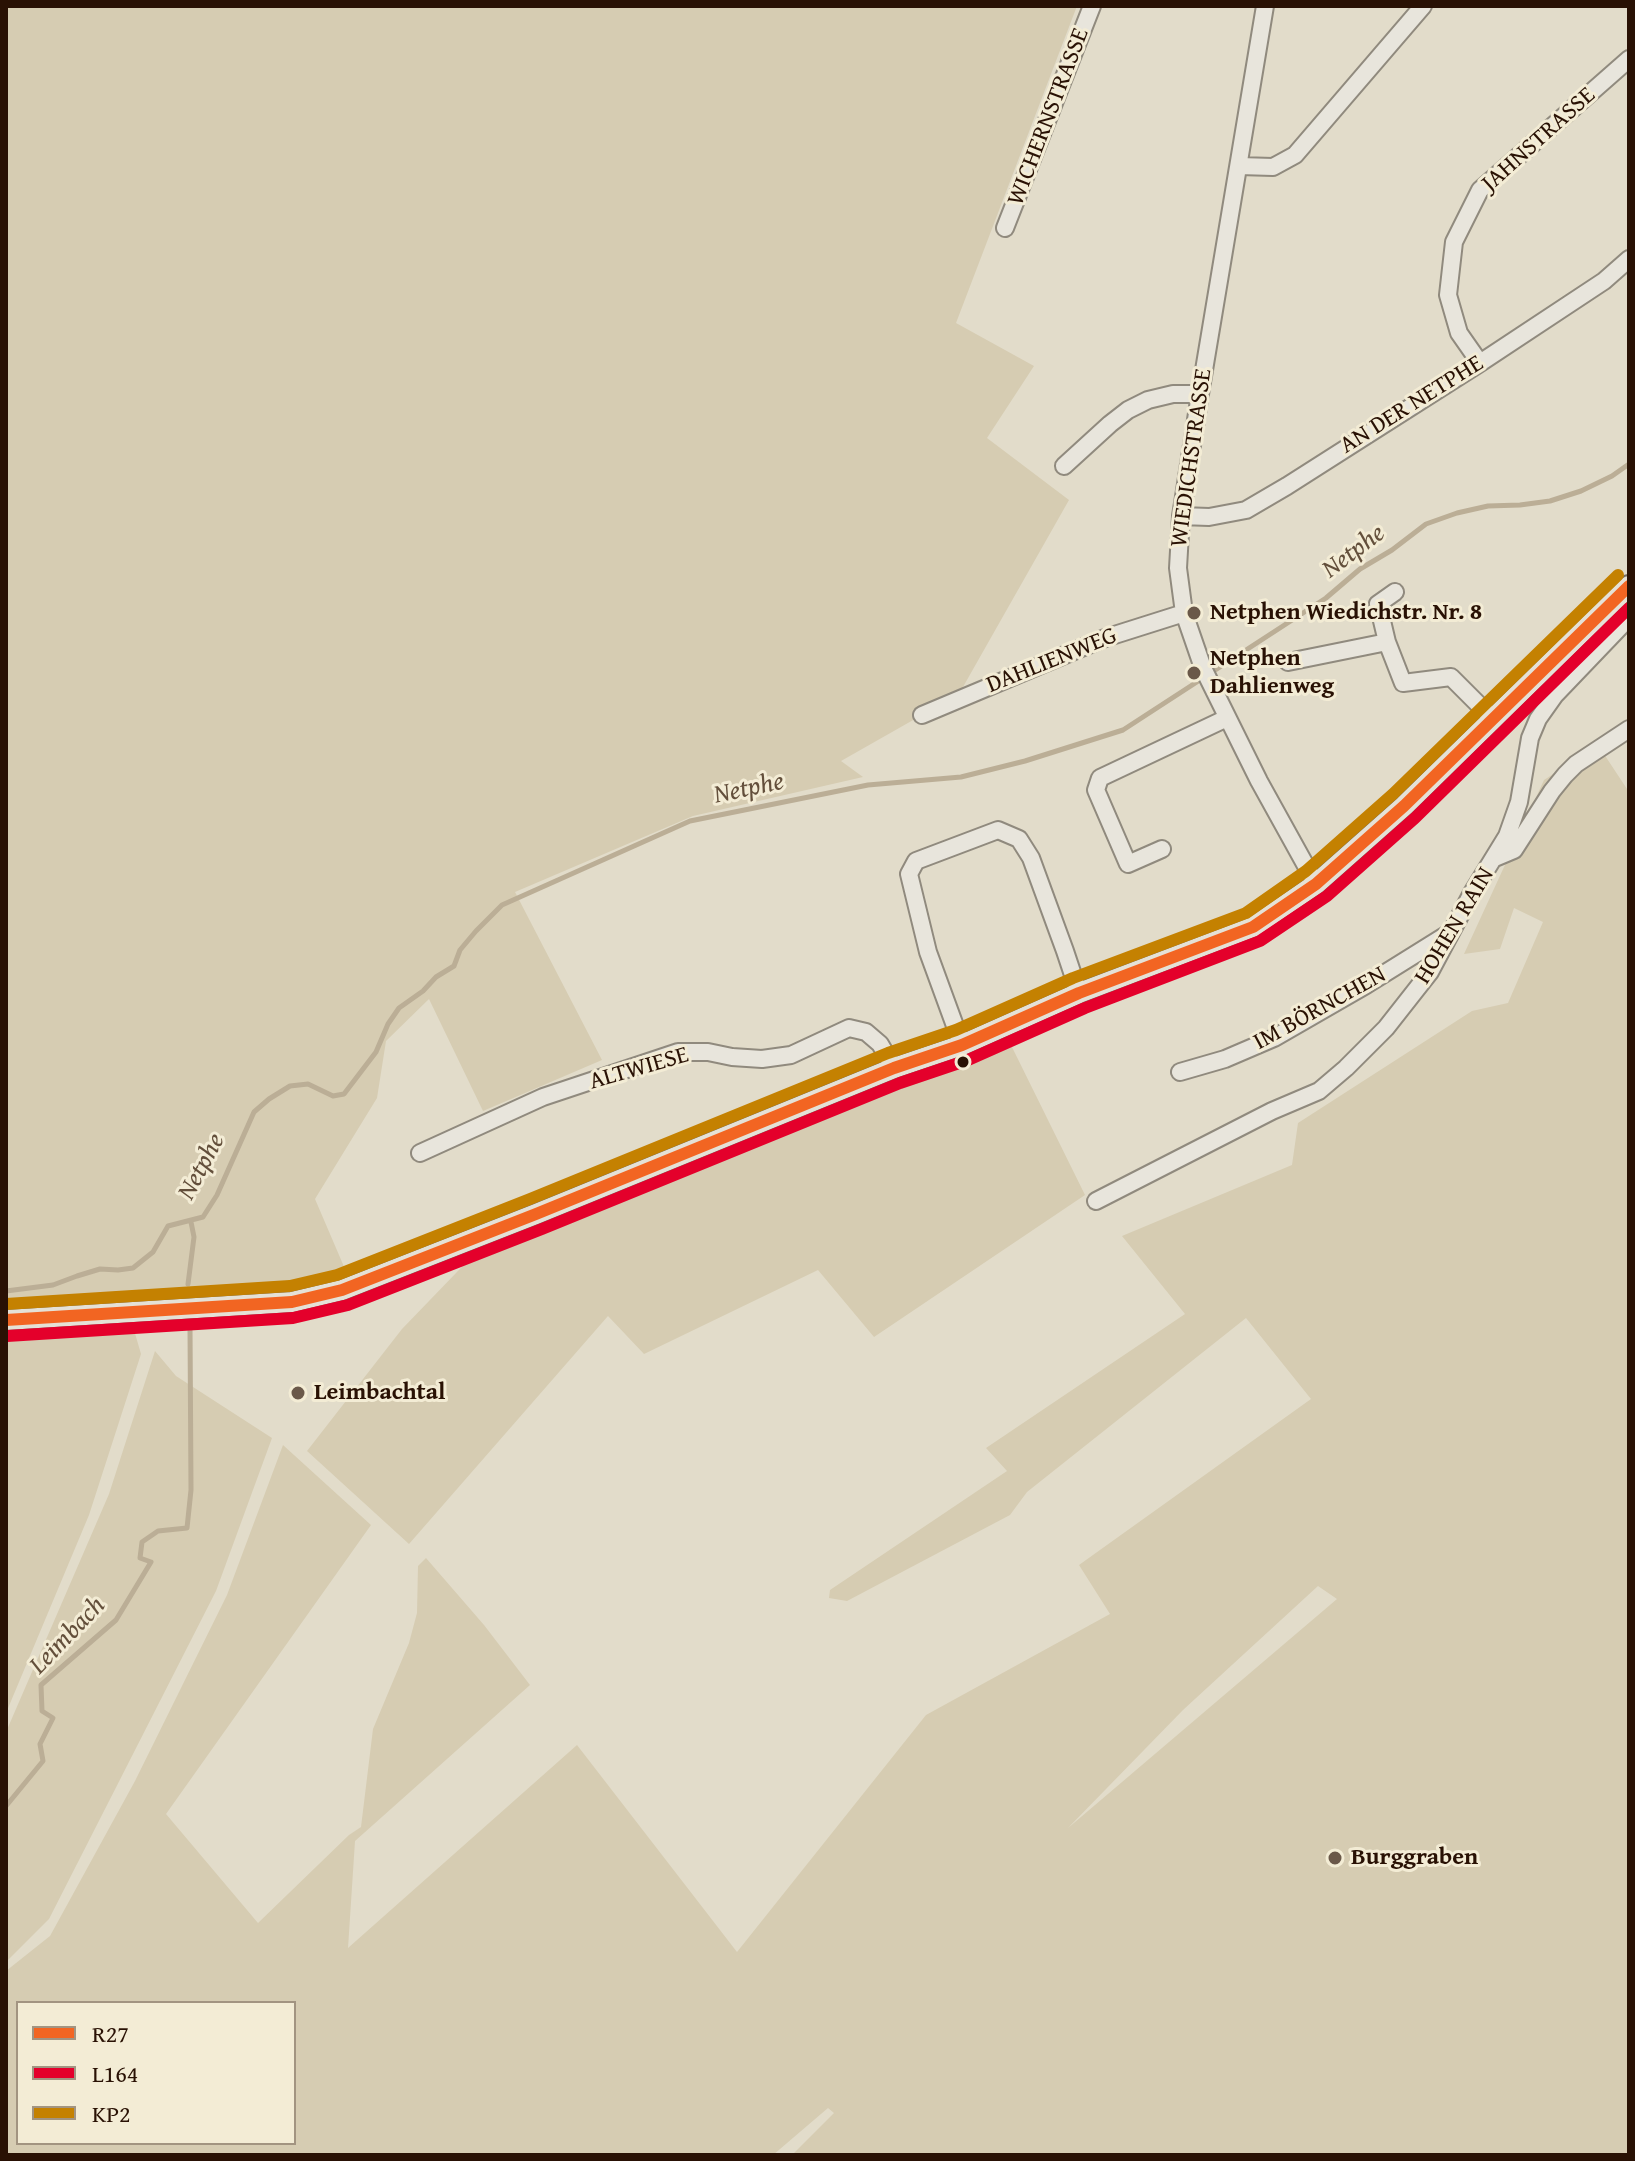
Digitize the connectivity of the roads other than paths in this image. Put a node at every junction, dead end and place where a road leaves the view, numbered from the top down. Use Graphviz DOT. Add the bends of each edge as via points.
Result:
graph roads {
  1 [pos="1092,6"];
  2 [pos="1265,6"];
  3 [pos="1423,6"];
  4 [pos="1629,59"];
  5 [pos="1239,166"];
  6 [pos="1005,228"];
  7 [pos="1629,259"];
  8 [pos="1480,363"];
  9 [pos="1200,394"];
  10 [pos="1064,466"];
  11 [pos="1181,516"];
  12 [pos="1629,586"];
  13 [pos="1395,592"];
  14 [pos="1629,611"];
  15 [pos="1184,613"];
  16 [pos="1387,642"];
  17 [pos="1288,662"];
  18 [pos="922,715"];
  19 [pos="1227,718"];
  20 [pos="1493,719"];
  21 [pos="1629,729"];
  22 [pos="1162,849"];
  23 [pos="1495,858"];
  24 [pos="1316,884"];
  25 [pos="1453,931"];
  26 [pos="1079,993"];
  27 [pos="962,1045"];
  28 [pos="894,1068"];
  29 [pos="1180,1072"];
  30 [pos="420,1153"];
  31 [pos="1096,1201"];
  32 [pos="6,1320"];
  1 -- 6 [label="street, WICHERNSTRASSE"];
  2 -- 5 [label="street, WIEDICHSTRASSE"];
  3 -- 5 [label="street" via="1295,155 1273,167"];
  4 -- 8 [label="street, JAHNSTRASSE" via="1480,190 1454,242 1448,295 1459,333"];
  5 -- 9 [label="street, WIEDICHSTRASSE"];
  7 -- 8 [label="street, AN DER NETPHE"];
  8 -- 11 [label="street, AN DER NETPHE" via="1246,510"];
  9 -- 10 [label="street" via="1173,394 1128,410"];
  9 -- 11 [label="street, WIEDICHSTRASSE"];
  11 -- 15 [label="street, WIEDICHSTRASSE" via="1178,568"];
  12 -- 20 [label="main road"];
  13 -- 16 [label="street" via="1378,604"];
  14 -- 23 [label="street, HOHEN RAIN" via="1538,719 1519,802"];
  15 -- 18 [label="street, DAHLIENWEG" via="1105,638"];
  15 -- 19 [label="street, WIEDICHSTRASSE"];
  16 -- 17 [label="street"];
  16 -- 20 [label="street" via="1403,683 1451,677"];
  19 -- 22 [label="street" via="1100,778 1096,790 1128,864"];
  19 -- 24 [label="street, WIEDICHSTRASSE"];
  20 -- 24 [label="main road"];
  21 -- 23 [label="street" via="1576,764 1514,850"];
  23 -- 25 [label="street, HOHEN RAIN"];
  24 -- 26 [label="main road" via="1253,927"];
  25 -- 29 [label="street, IM BÖRNCHEN" via="1274,1038"];
  25 -- 31 [label="street, HOHEN RAIN" via="1419,988 1329,1084"];
  26 -- 27 [label="main road"];
  26 -- 27 [label="street" via="1031,858 1019,839 998,830 916,861 909,874 928,952"];
  27 -- 28 [label="main road"];
  28 -- 30 [label="street, ALTWIESE" via="880,1044 866,1032 849,1028 791,1055 762,1059 678,1052 543,1097"];
  28 -- 32 [label="main road" via="342,1290 292,1302"];
}
